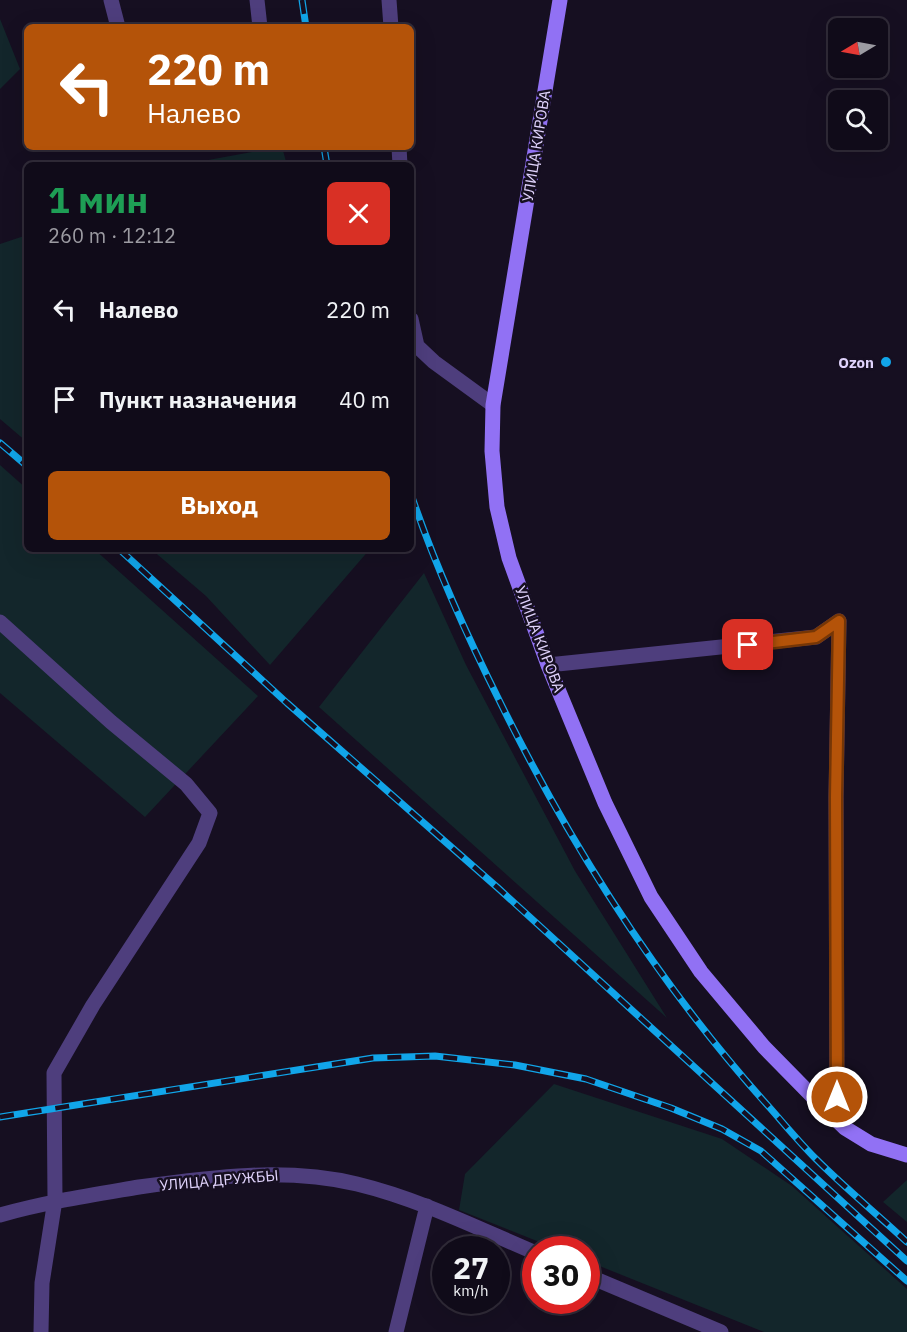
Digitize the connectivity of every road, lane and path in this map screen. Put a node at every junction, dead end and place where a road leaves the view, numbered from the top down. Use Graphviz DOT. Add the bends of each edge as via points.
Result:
graph roads {
  1 [pos="111,0"];
  2 [pos="257,0"];
  3 [pos="389,0"];
  4 [pos="560,0"];
  5 [pos="117,24"];
  6 [pos="260,24"];
  7 [pos="391,24"];
  8 [pos="414,332"];
  9 [pos="493,405"];
  10 [pos="0,622"];
  11 [pos="548,665"];
  12 [pos="837,1120"];
  13 [pos="907,1155"];
  14 [pos="55,1200"];
  15 [pos="427,1206"];
  16 [pos="0,1215"];
  17 [pos="522,1247"];
  18 [pos="600,1281"];
  19 [pos="41,1332"];
  20 [pos="396,1332"];
  21 [pos="721,1332"];
  1 -- 5 [label="street"];
  2 -- 6 [label="street"];
  3 -- 7 [label="street"];
  4 -- 9 [label="main road, УЛИЦА КИРОВА"];
  8 -- 9 [label="street" via="417,346 434,362"];
  9 -- 11 [label="main road, УЛИЦА КИРОВА" via="496,507 509,558"];
  10 -- 14 [label="street" via="186,784 210,813 199,843 93,1005 54,1073"];
  11 -- 12 [label="main road, УЛИЦА КИРОВА" via="606,804 651,897 701,972 764,1047"];
  11 -- 12 [label="street" via="816,637 839,621"];
  12 -- 13 [label="main road, УЛИЦА КИРОВА" via="871,1144"];
  14 -- 15 [label="street, УЛИЦА ДРУЖБЫ" via="193,1179 276,1173 356,1184"];
  14 -- 16 [label="street, УЛИЦА ДРУЖБЫ"];
  14 -- 19 [label="street" via="42,1283"];
  15 -- 17 [label="street, УЛИЦА ДРУЖБЫ"];
  15 -- 20 [label="street"];
  18 -- 21 [label="street"];
}
